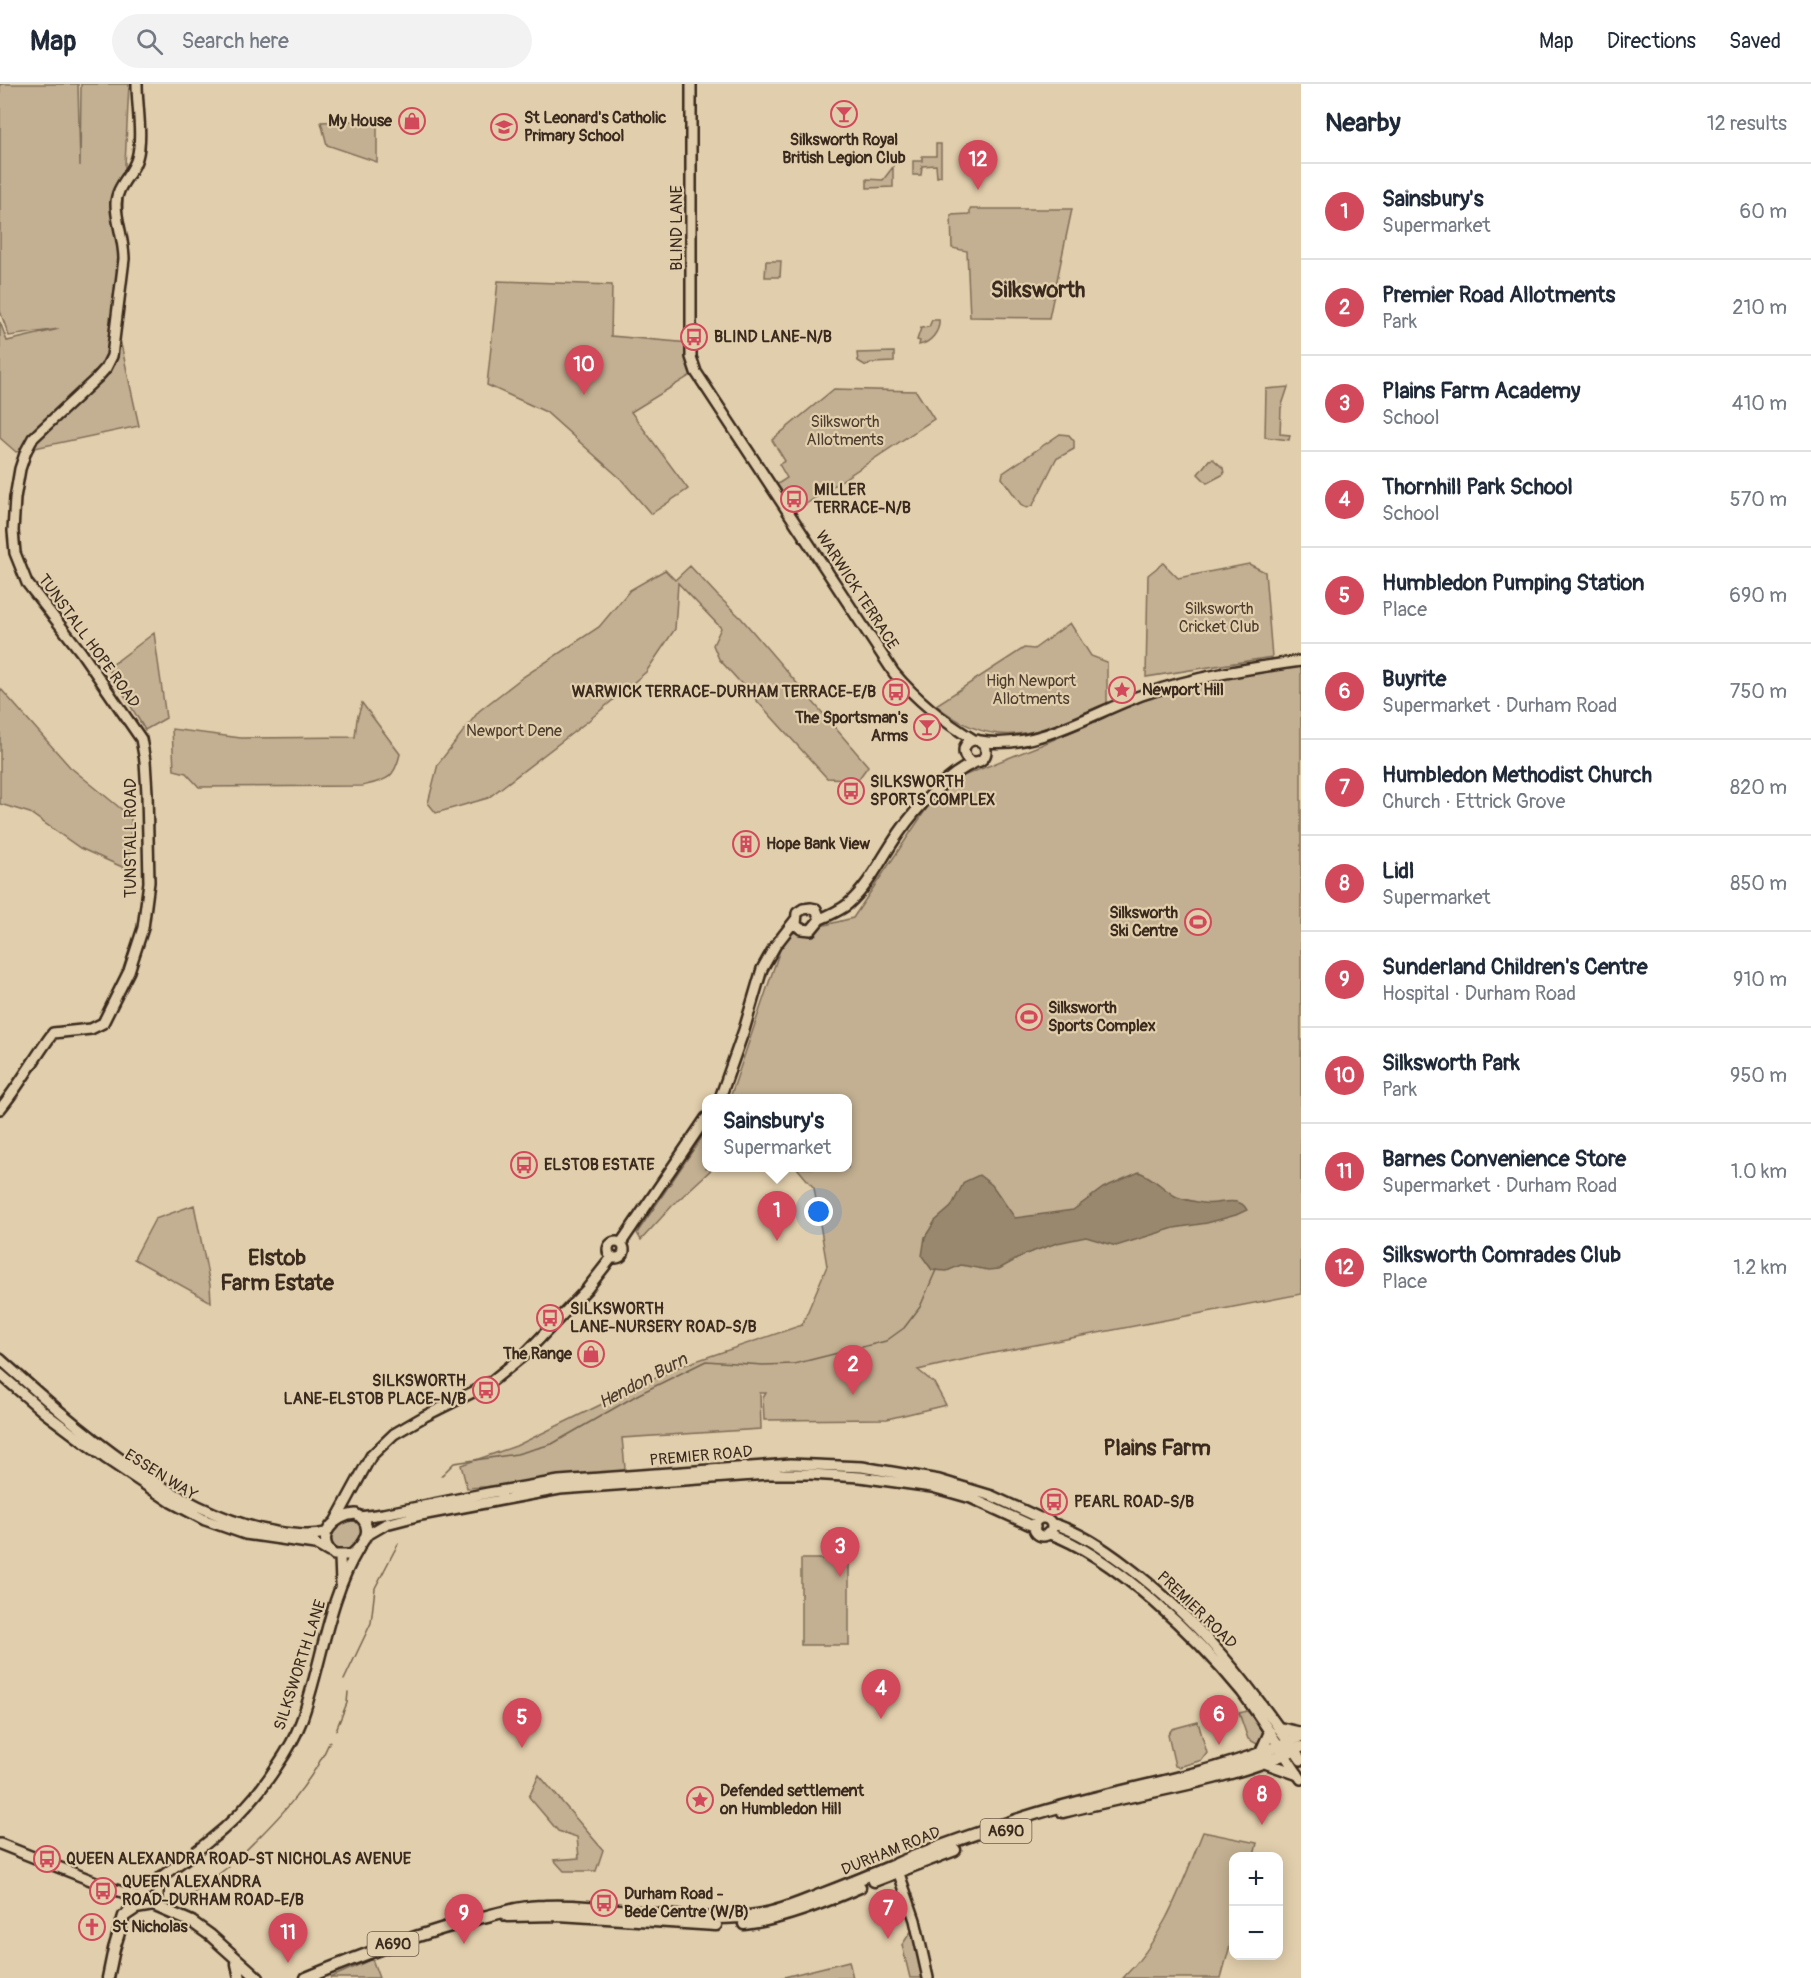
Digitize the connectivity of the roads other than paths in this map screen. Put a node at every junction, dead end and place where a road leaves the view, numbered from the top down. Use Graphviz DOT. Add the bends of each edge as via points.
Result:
graph roads {
  1 [pos="137,84"];
  2 [pos="691,84"];
  3 [pos="696,372"];
  4 [pos="1301,661"];
  5 [pos="956,729"];
  6 [pos="977,740"];
  7 [pos="1004,742"];
  8 [pos="964,750"];
  9 [pos="144,753"];
  10 [pos="986,753"];
  11 [pos="976,762"];
  12 [pos="954,773"];
  13 [pos="816,909"];
  14 [pos="833,911"];
  15 [pos="796,919"];
  16 [pos="820,920"];
  17 [pos="801,929"];
  18 [pos="785,935"];
  19 [pos="721,1094"];
  20 [pos="0,1109"];
  21 [pos="702,1124"];
  22 [pos="0,1359"];
  23 [pos="0,1374"];
  24 [pos="351,1491"];
  25 [pos="358,1516"];
  26 [pos="1040,1518"];
  27 [pos="335,1522"];
  28 [pos="1051,1523"];
  29 [pos="1035,1527"];
  30 [pos="326,1533"];
  31 [pos="1048,1533"];
  32 [pos="367,1535"];
  33 [pos="359,1548"];
  34 [pos="330,1552"];
  35 [pos="340,1557"];
  36 [pos="341,1588"];
  37 [pos="1274,1730"];
  38 [pos="1301,1735"];
  39 [pos="1292,1750"];
  40 [pos="1263,1758"];
  41 [pos="1299,1776"];
  42 [pos="0,1844"];
  43 [pos="897,1867"];
  44 [pos="162,1876"];
  45 [pos="116,1890"];
  46 [pos="138,1897"];
  47 [pos="155,1905"];
  48 [pos="125,1915"];
  49 [pos="229,1953"];
  50 [pos="237,1964"];
  51 [pos="108,1978"];
  52 [pos="240,1978"];
  53 [pos="247,1978"];
  54 [pos="258,1978"];
  55 [pos="306,1978"];
  56 [pos="928,1978"];
  1 -- 9 [label="street, TUNSTALL HOPE ROAD" via="137,158 119,190 116,204 124,259 112,356 97,378 33,438 20,469 13,531 15,553 27,583 141,739"];
  2 -- 3 [label="street, BLIND LANE" via="692,357"];
  3 -- 5 [label="street, WARWICK TERRACE" via="894,673 905,687"];
  4 -- 7 [label="street" via="1250,668 1157,690 1047,733"];
  5 -- 6 [label="street, WARWICK TERRACE"];
  5 -- 8 [label="street, WARWICK TERRACE"];
  6 -- 7 [label="street"];
  6 -- 8 [label="street" via="966,743"];
  6 -- 10 [label="street"];
  7 -- 10 [label="street"];
  8 -- 11 [label="street" via="968,759"];
  8 -- 12 [label="street"];
  9 -- 20 [label="street, TUNSTALL ROAD" via="149,882 143,928 129,971 103,1023 91,1029 53,1033"];
  10 -- 11 [label="street"];
  11 -- 12 [label="street"];
  12 -- 14 [label="street" via="899,832 861,892 846,906"];
  13 -- 14 [label="street"];
  13 -- 15 [label="street" via="802,909"];
  13 -- 16 [label="street"];
  14 -- 16 [label="street"];
  15 -- 17 [label="street"];
  15 -- 18 [label="street"];
  16 -- 17 [label="street" via="810,930"];
  17 -- 18 [label="street"];
  18 -- 19 [label="street" via="762,969"];
  21 -- 24 [label="street" via="621,1244 609,1245 612,1257 524,1355 487,1385 394,1434 371,1456"];
  22 -- 30 [label="street, ESSEN WAY" via="75,1425 182,1496 242,1523 268,1530 311,1536"];
  23 -- 34 [label="street, ESSEN WAY" via="105,1458 171,1502 245,1534 315,1544"];
  24 -- 25 [label="street" via="352,1506"];
  24 -- 27 [label="street"];
  25 -- 26 [label="street, PREMIER ROAD" via="559,1481 791,1464 862,1467 939,1480 992,1496"];
  25 -- 27 [label="street, PREMIER ROAD" via="347,1515"];
  25 -- 32 [label="street" via="365,1522"];
  26 -- 28 [label="street"];
  26 -- 29 [label="street"];
  27 -- 30 [label="street, PREMIER ROAD"];
  28 -- 31 [label="street"];
  28 -- 37 [label="street, PREMIER ROAD" via="1092,1541 1177,1606 1233,1666"];
  29 -- 31 [label="street" via="1039,1535"];
  29 -- 32 [label="street, PREMIER ROAD" via="971,1498 932,1488 860,1477 768,1474 560,1489 421,1515 386,1524"];
  30 -- 34 [label="street"];
  31 -- 37 [label="street, PREMIER ROAD" via="1083,1549 1146,1595"];
  32 -- 33 [label="street"];
  33 -- 35 [label="street"];
  33 -- 36 [label="street, SILKSWORTH LANE"];
  34 -- 35 [label="street"];
  35 -- 36 [label="street, SILKSWORTH LANE"];
  36 -- 44 [label="street, SILKSWORTH LANE" via="300,1723 278,1765 254,1797 211,1840"];
  37 -- 38 [label="highway"];
  37 -- 39 [label="street, PREMIER ROAD"];
  37 -- 40 [label="highway"];
  38 -- 39 [label="highway, DURHAM ROAD / A690"];
  39 -- 40 [label="highway, DURHAM ROAD / A690"];
  39 -- 41 [label="street, PREMIER ROAD"];
  40 -- 41 [label="highway"];
  40 -- 43 [label="highway, DURHAM ROAD / A690" via="1238,1772 1172,1784 1054,1815"];
  42 -- 45 [label="street"];
  43 -- 55 [label="highway, DURHAM ROAD / A690" via="792,1914 760,1922 709,1925 559,1915 483,1917 363,1954"];
  43 -- 56 [label="street"];
  44 -- 46 [label="street, SILKSWORTH LANE"];
  44 -- 47 [label="street"];
  45 -- 46 [label="street"];
  45 -- 48 [label="street" via="123,1898"];
  46 -- 47 [label="street"];
  46 -- 48 [label="street, SILKSWORTH LANE"];
  47 -- 48 [label="highway"];
  47 -- 49 [label="highway" via="192,1922"];
  48 -- 51 [label="highway"];
  49 -- 50 [label="highway"];
  49 -- 54 [label="highway"];
  50 -- 52 [label="highway"];
  50 -- 53 [label="highway"];
}
